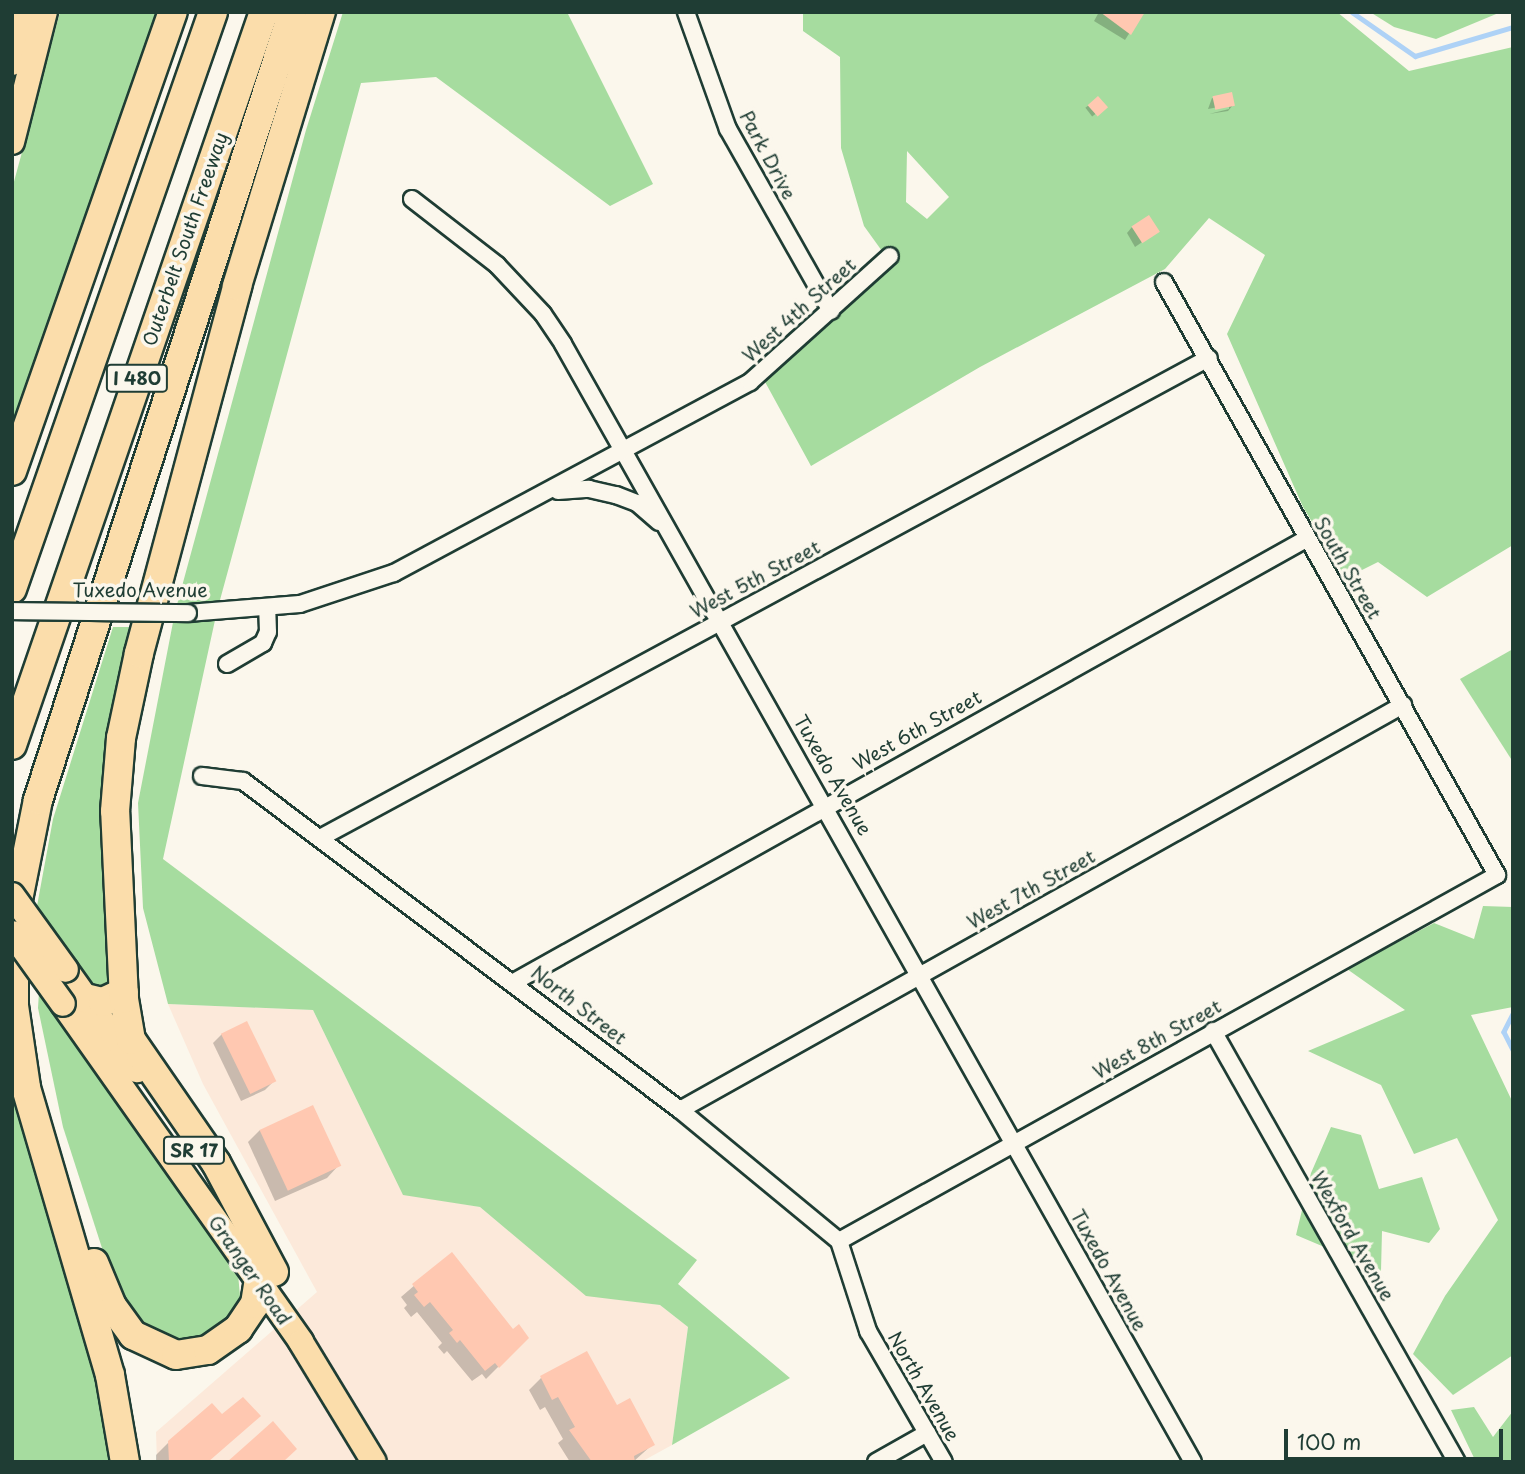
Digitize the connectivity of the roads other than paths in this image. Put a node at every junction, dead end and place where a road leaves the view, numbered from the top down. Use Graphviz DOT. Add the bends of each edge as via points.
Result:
graph roads {
  1 [pos="25,12"];
  2 [pos="45,12"];
  3 [pos="173,12"];
  4 [pos="213,12"];
  5 [pos="264,12"];
  6 [pos="293,12"];
  7 [pos="321,12"];
  8 [pos="686,12"];
  9 [pos="12,63"];
  10 [pos="12,142"];
  11 [pos="412,200"];
  12 [pos="890,256"];
  13 [pos="1164,282"];
  14 [pos="831,311"];
  15 [pos="1209,358"];
  16 [pos="624,453"];
  17 [pos="12,471"];
  18 [pos="542,496"];
  19 [pos="671,536"];
  20 [pos="1306,539"];
  21 [pos="12,589"];
  22 [pos="267,609"];
  23 [pos="12,611"];
  24 [pos="720,622"];
  25 [pos="227,664"];
  26 [pos="1403,705"];
  27 [pos="12,745"];
  28 [pos="202,776"];
  29 [pos="826,805"];
  30 [pos="320,838"];
  31 [pos="1497,875"];
  32 [pos="12,895"];
  33 [pos="12,933"];
  34 [pos="919,975"];
  35 [pos="514,982"];
  36 [pos="124,992"];
  37 [pos="74,1001"];
  38 [pos="1213,1031"];
  39 [pos="680,1110"];
  40 [pos="35,1119"];
  41 [pos="1013,1143"];
  42 [pos="839,1241"];
  43 [pos="266,1278"];
  44 [pos="927,1433"];
  45 [pos="125,1462"];
  46 [pos="374,1462"];
  47 [pos="876,1462"];
  48 [pos="944,1462"];
  49 [pos="1193,1462"];
  50 [pos="1457,1462"];
  1 -- 9 [label="main road"];
  2 -- 10 [label="main road"];
  3 -- 17 [label="highway"];
  4 -- 21 [label="highway, I 480"];
  5 -- 27 [label="highway, Outerbelt South Freeway / I 480"];
  6 -- 40 [label="highway" via="31,829 14,920 12,977 17,1032"];
  7 -- 36 [label="highway" via="230,312 139,653 123,730 115,830"];
  8 -- 14 [label="street, Park Drive" via="728,129"];
  11 -- 16 [label="street" via="497,265 543,314"];
  12 -- 14 [label="street, West 4th Street"];
  13 -- 15 [label="street, South Street"];
  14 -- 16 [label="street, West 4th Street" via="750,382"];
  15 -- 20 [label="street, South Street"];
  15 -- 24 [label="street, West 5th Street"];
  16 -- 18 [label="street, Tuxedo Avenue"];
  16 -- 19 [label="street, Tuxedo Avenue"];
  18 -- 19 [label="street" via="566,489 616,495 637,503"];
  18 -- 22 [label="street, Tuxedo Avenue" via="394,573 330,597"];
  19 -- 24 [label="street, Tuxedo Avenue"];
  20 -- 26 [label="street, South Street"];
  20 -- 29 [label="street, West 6th Street"];
  22 -- 23 [label="street, Tuxedo Avenue, bridge"];
  22 -- 25 [label="street" via="268,632 263,643"];
  24 -- 29 [label="street, Tuxedo Avenue"];
  24 -- 30 [label="street, West 5th Street"];
  26 -- 31 [label="street, South Street"];
  26 -- 34 [label="street, West 7th Street"];
  28 -- 30 [label="street, North Street" via="243,781"];
  29 -- 34 [label="street, Tuxedo Avenue"];
  29 -- 35 [label="street, West 6th Street"];
  30 -- 35 [label="street, North Street"];
  31 -- 38 [label="street, West 8th Street"];
  32 -- 37 [label="main road, Granger Road / SR 17, bridge" via="66,970"];
  33 -- 37 [label="main road, Granger Road / SR 17, bridge"];
  34 -- 39 [label="street, West 7th Street"];
  34 -- 41 [label="street, Tuxedo Avenue"];
  35 -- 39 [label="street, North Street"];
  36 -- 37 [label="highway" via="103,1002"];
  36 -- 43 [label="highway" via="128,1030 136,1049 216,1163"];
  37 -- 43 [label="main road, Granger Road / SR 17"];
  38 -- 41 [label="street, West 8th Street"];
  38 -- 50 [label="street, Wexford Avenue"];
  39 -- 42 [label="street, North Street"];
  40 -- 43 [label="highway" via="62,1167 104,1290 133,1335 163,1352 191,1355 208,1350 248,1316"];
  40 -- 45 [label="highway" via="110,1375"];
  41 -- 42 [label="street, West 8th Street"];
  41 -- 49 [label="street, Tuxedo Avenue"];
  42 -- 44 [label="street, North Avenue" via="867,1331"];
  43 -- 46 [label="main road, Granger Road / SR 17"];
  44 -- 47 [label="street"];
  44 -- 48 [label="street, North Avenue"];
}
